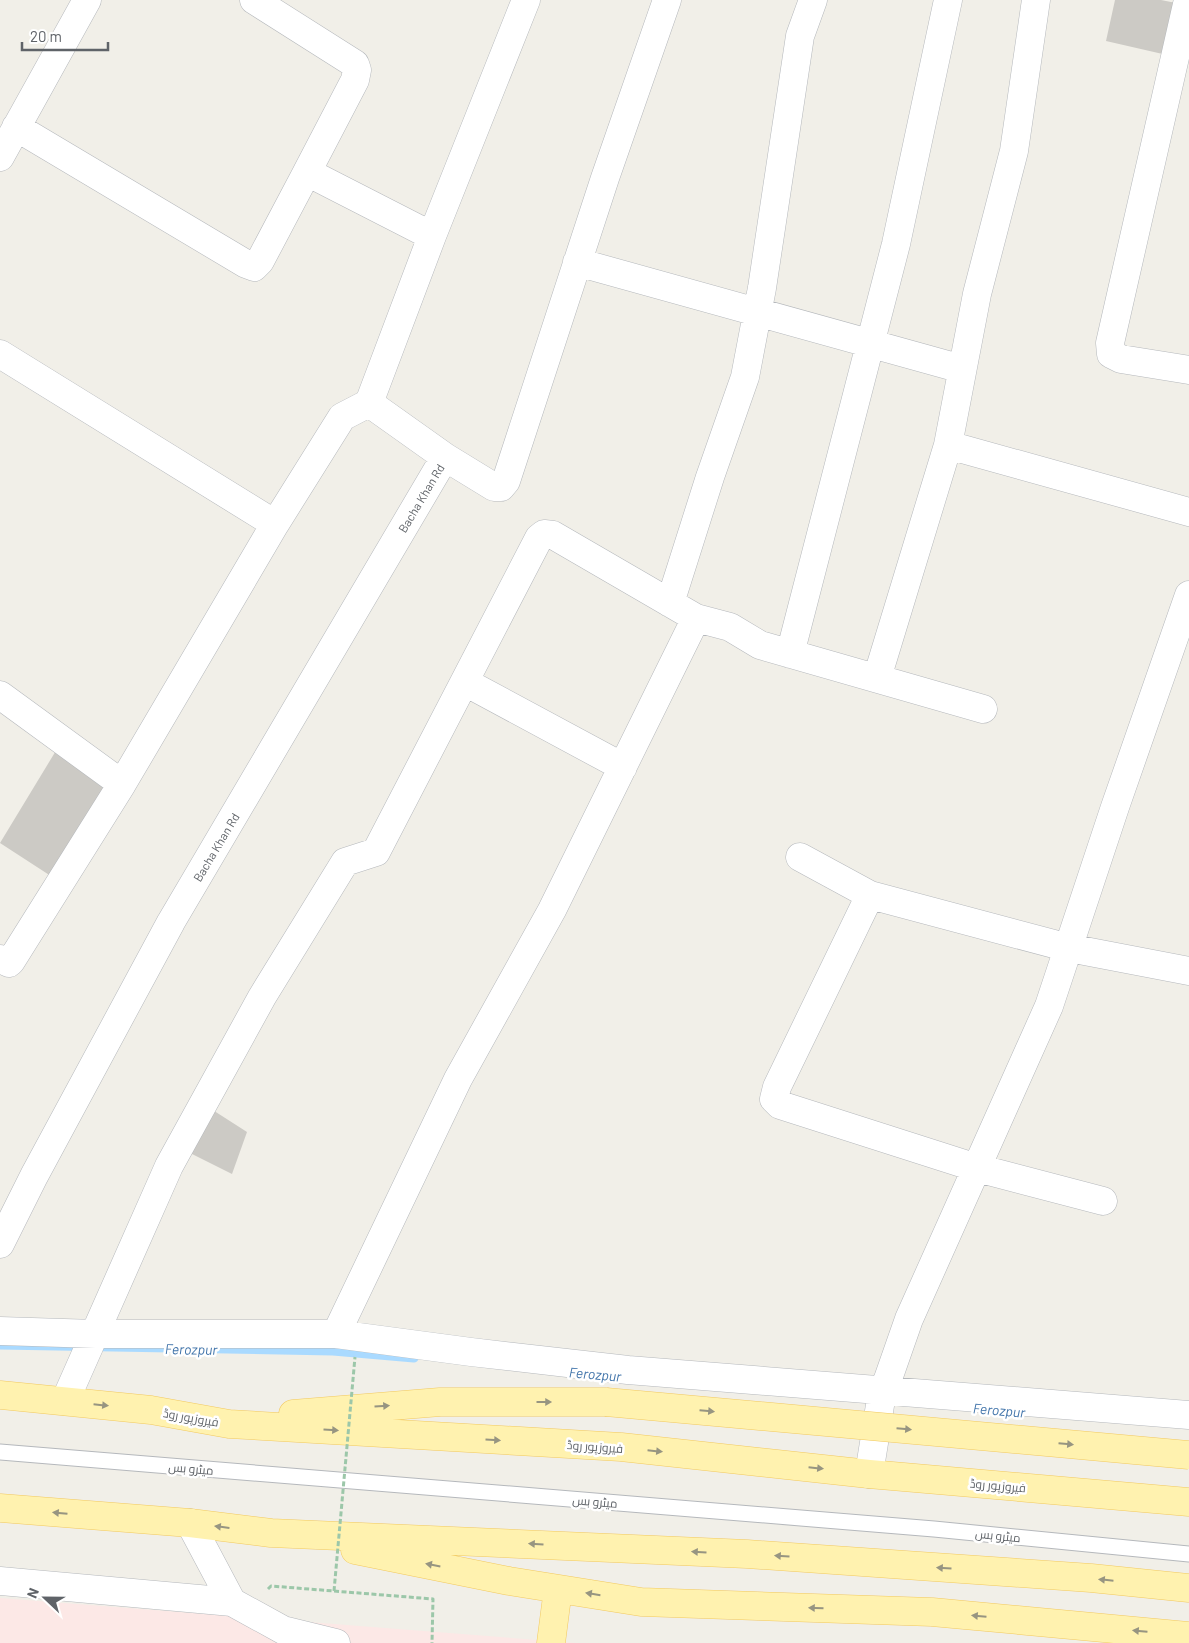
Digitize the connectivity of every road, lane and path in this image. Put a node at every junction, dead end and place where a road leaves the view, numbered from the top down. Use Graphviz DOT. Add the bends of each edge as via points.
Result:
graph roads {
  1 [pos="87,0"];
  2 [pos="254,0"];
  3 [pos="526,0"];
  4 [pos="667,0"];
  5 [pos="813,0"];
  6 [pos="948,0"];
  7 [pos="1036,0"];
  8 [pos="1188,0"];
  9 [pos="16,127"];
  10 [pos="0,157"];
  11 [pos="307,172"];
  12 [pos="432,236"];
  13 [pos="577,262"];
  14 [pos="757,312"];
  15 [pos="869,344"];
  16 [pos="0,354"];
  17 [pos="962,369"];
  18 [pos="1189,370"];
  19 [pos="370,403"];
  20 [pos="948,445"];
  21 [pos="446,457"];
  22 [pos="1189,512"];
  23 [pos="275,524"];
  24 [pos="1189,595"];
  25 [pos="670,603"];
  26 [pos="696,618"];
  27 [pos="790,654"];
  28 [pos="877,678"];
  29 [pos="465,682"];
  30 [pos="0,695"];
  31 [pos="983,708"];
  32 [pos="623,767"];
  33 [pos="122,784"];
  34 [pos="800,857"];
  35 [pos="870,895"];
  36 [pos="1069,948"];
  37 [pos="0,959"];
  38 [pos="1189,971"];
  39 [pos="977,1168"];
  40 [pos="1103,1201"];
  41 [pos="0,1244"];
  42 [pos="0,1331"];
  43 [pos="96,1334"];
  44 [pos="336,1334"];
  45 [pos="355,1357"];
  46 [pos="884,1391"];
  47 [pos="0,1395"];
  48 [pos="65,1401"];
  49 [pos="1189,1415"];
  50 [pos="230,1424"];
  51 [pos="0,1452"];
  52 [pos="1189,1455"];
  53 [pos="869,1474"];
  54 [pos="1189,1502"];
  55 [pos="0,1508"];
  56 [pos="190,1523"];
  57 [pos="271,1533"];
  58 [pos="1189,1554"];
  59 [pos="0,1581"];
  60 [pos="271,1586"];
  61 [pos="1189,1588"];
  62 [pos="558,1589"];
  63 [pos="334,1591"];
  64 [pos="232,1602"];
  65 [pos="283,1636"];
  66 [pos="1189,1636"];
  67 [pos="336,1643"];
  68 [pos="432,1643"];
  69 [pos="551,1643"];
  1 -- 9 [label="street"];
  2 -- 11 [label="street" via="355,64 357,70 355,80"];
  3 -- 12 [label="street"];
  4 -- 13 [label="street"];
  5 -- 14 [label="street" via="800,36"];
  6 -- 15 [label="street" via="896,244"];
  7 -- 17 [label="street" via="1014,150 977,294"];
  8 -- 18 [label="street" via="1110,343 1112,354 1121,359"];
  9 -- 10 [label="street"];
  9 -- 11 [label="street" via="254,266 260,261"];
  11 -- 12 [label="street"];
  12 -- 19 [label="street"];
  13 -- 14 [label="street"];
  13 -- 21 [label="street" via="506,481 501,487 494,487"];
  14 -- 15 [label="street"];
  14 -- 25 [label="street" via="745,377"];
  15 -- 17 [label="street"];
  15 -- 27 [label="street"];
  16 -- 23 [label="street"];
  17 -- 20 [label="street"];
  19 -- 21 [label="street"];
  19 -- 23 [label="street" via="342,417"];
  20 -- 22 [label="street"];
  20 -- 28 [label="street"];
  21 -- 41 [label="street, Bacha Khan Rd" via="171,922"];
  23 -- 33 [label="street"];
  24 -- 36 [label="street"];
  25 -- 26 [label="street"];
  25 -- 29 [label="street" via="553,535 544,534 539,538"];
  26 -- 27 [label="street" via="730,627 760,645"];
  26 -- 32 [label="street"];
  27 -- 28 [label="street"];
  28 -- 31 [label="street"];
  29 -- 32 [label="street"];
  29 -- 43 [label="street" via="376,852 346,862 262,997 169,1166"];
  30 -- 33 [label="street"];
  32 -- 44 [label="street" via="552,910 458,1079"];
  33 -- 37 [label="street" via="11,961 5,963"];
  34 -- 35 [label="street"];
  35 -- 36 [label="street"];
  35 -- 39 [label="street" via="774,1099 780,1105"];
  36 -- 38 [label="street"];
  36 -- 39 [label="street" via="1049,1006"];
  39 -- 40 [label="street"];
  39 -- 46 [label="street" via="909,1320"];
  42 -- 43 [label="street"];
  43 -- 44 [label="street"];
  43 -- 48 [label="street"];
  44 -- 46 [label="street" via="628,1370"];
  45 -- 63 [label="path, bridge"];
  46 -- 49 [label="street"];
  46 -- 53 [label="street"];
  47 -- 48 [label="main road, فیروزپور روڈ"];
  48 -- 50 [label="main road, فیروزپور روڈ, one-way" via="151,1410"];
  50 -- 52 [label="main road, one-way, bridge" via="298,1413 440,1402 606,1402"];
  50 -- 53 [label="main road, فیروزپور روڈ, one-way" via="622,1448"];
  51 -- 58 [label="lane, میٹرو بس" via="924,1528"];
  53 -- 54 [label="main road, فیروزپور روڈ"];
  56 -- 55 [label="main road, one-way"];
  57 -- 56 [label="main road, one-way"];
  56 -- 64 [label="street"];
  61 -- 57 [label="main road, one-way" via="747,1554"];
  62 -- 57 [label="main road, one-way"];
  59 -- 64 [label="street"];
  60 -- 63 [label="path"];
  66 -- 62 [label="main road, one-way" via="932,1612 641,1602"];
  62 -- 69 [label="main road"];
  63 -- 68 [label="path" via="433,1599"];
  64 -- 65 [label="street"];
  65 -- 67 [label="street"];
}
